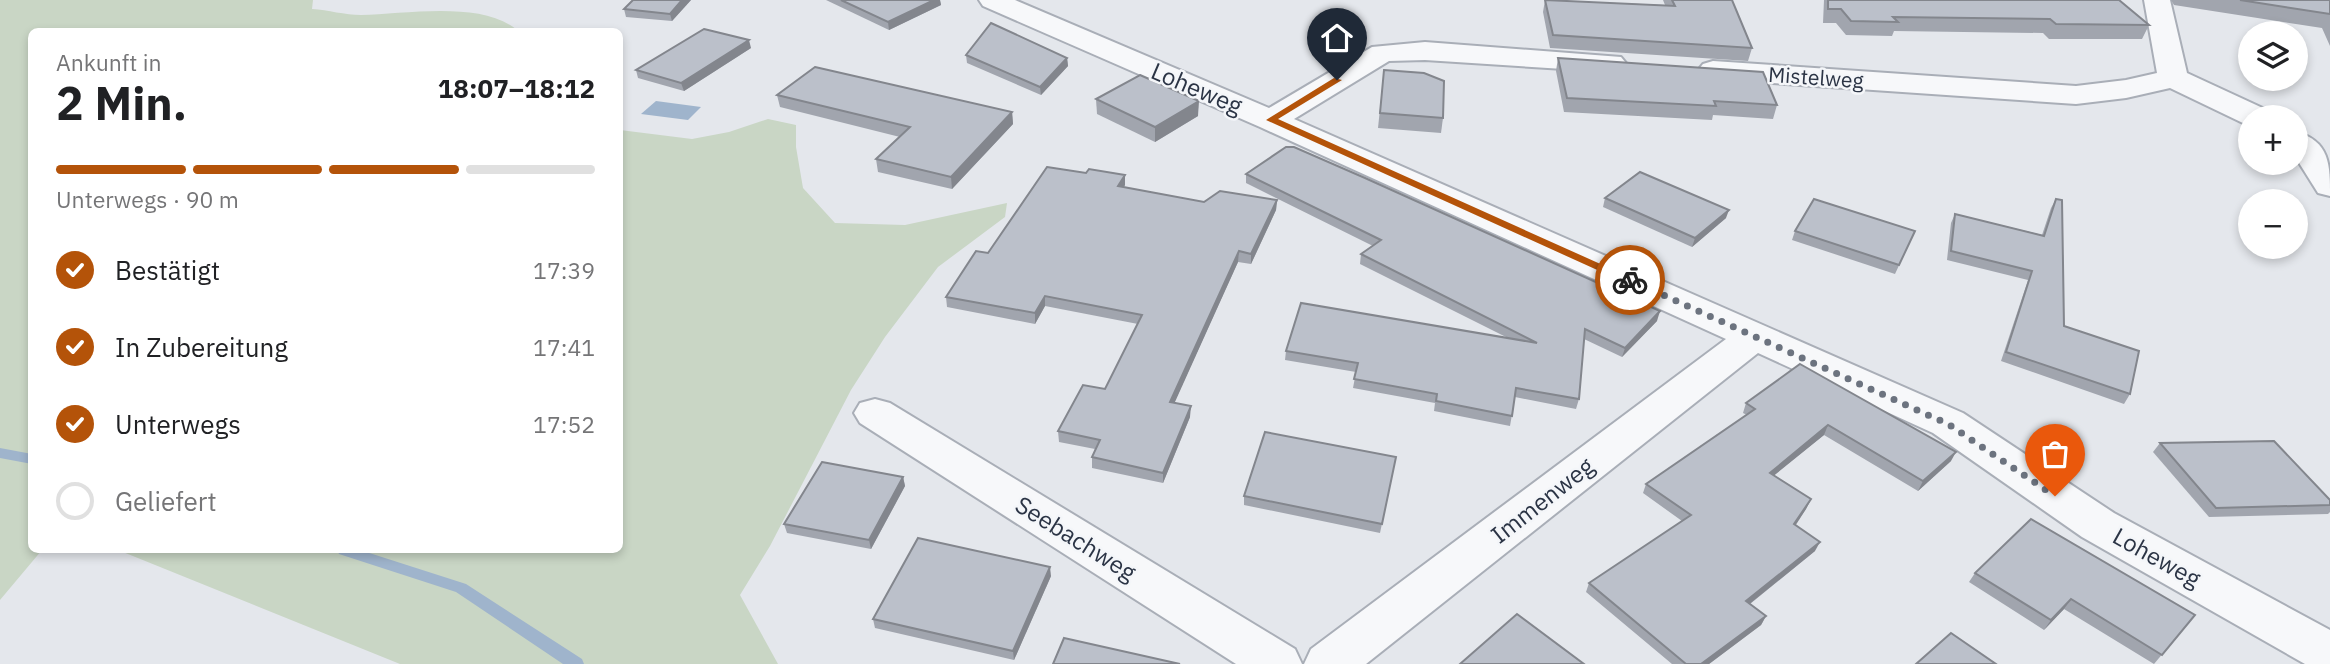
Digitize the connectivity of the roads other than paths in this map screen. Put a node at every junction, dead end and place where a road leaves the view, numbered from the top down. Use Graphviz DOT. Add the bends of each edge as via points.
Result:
graph roads {
  1 [pos="992,0"];
  2 [pos="2157,0"];
  3 [pos="1633,65"];
  4 [pos="1688,69"];
  5 [pos="2173,78"];
  6 [pos="2238,109"];
  7 [pos="1271,120"];
  8 [pos="2308,152"];
  9 [pos="2330,186"];
  10 [pos="1755,336"];
  11 [pos="875,413"];
  12 [pos="2328,651"];
  13 [pos="1277,664"];
  14 [pos="1329,664"];
  1 -- 7 [label="street, Loheweg"];
  2 -- 5 [label="street"];
  3 -- 7 [label="street" via="1425,51 1381,53"];
  4 -- 5 [label="street, Mistelweg" via="2077,95"];
  5 -- 6 [label="street"];
  7 -- 10 [label="street, Loheweg"];
  8 -- 9 [label="street"];
  10 -- 12 [label="street, Loheweg" via="1948,424 2098,525"];
  10 -- 14 [label="street, Immenweg"];
  11 -- 13 [label="street, Seebachweg"];
}
